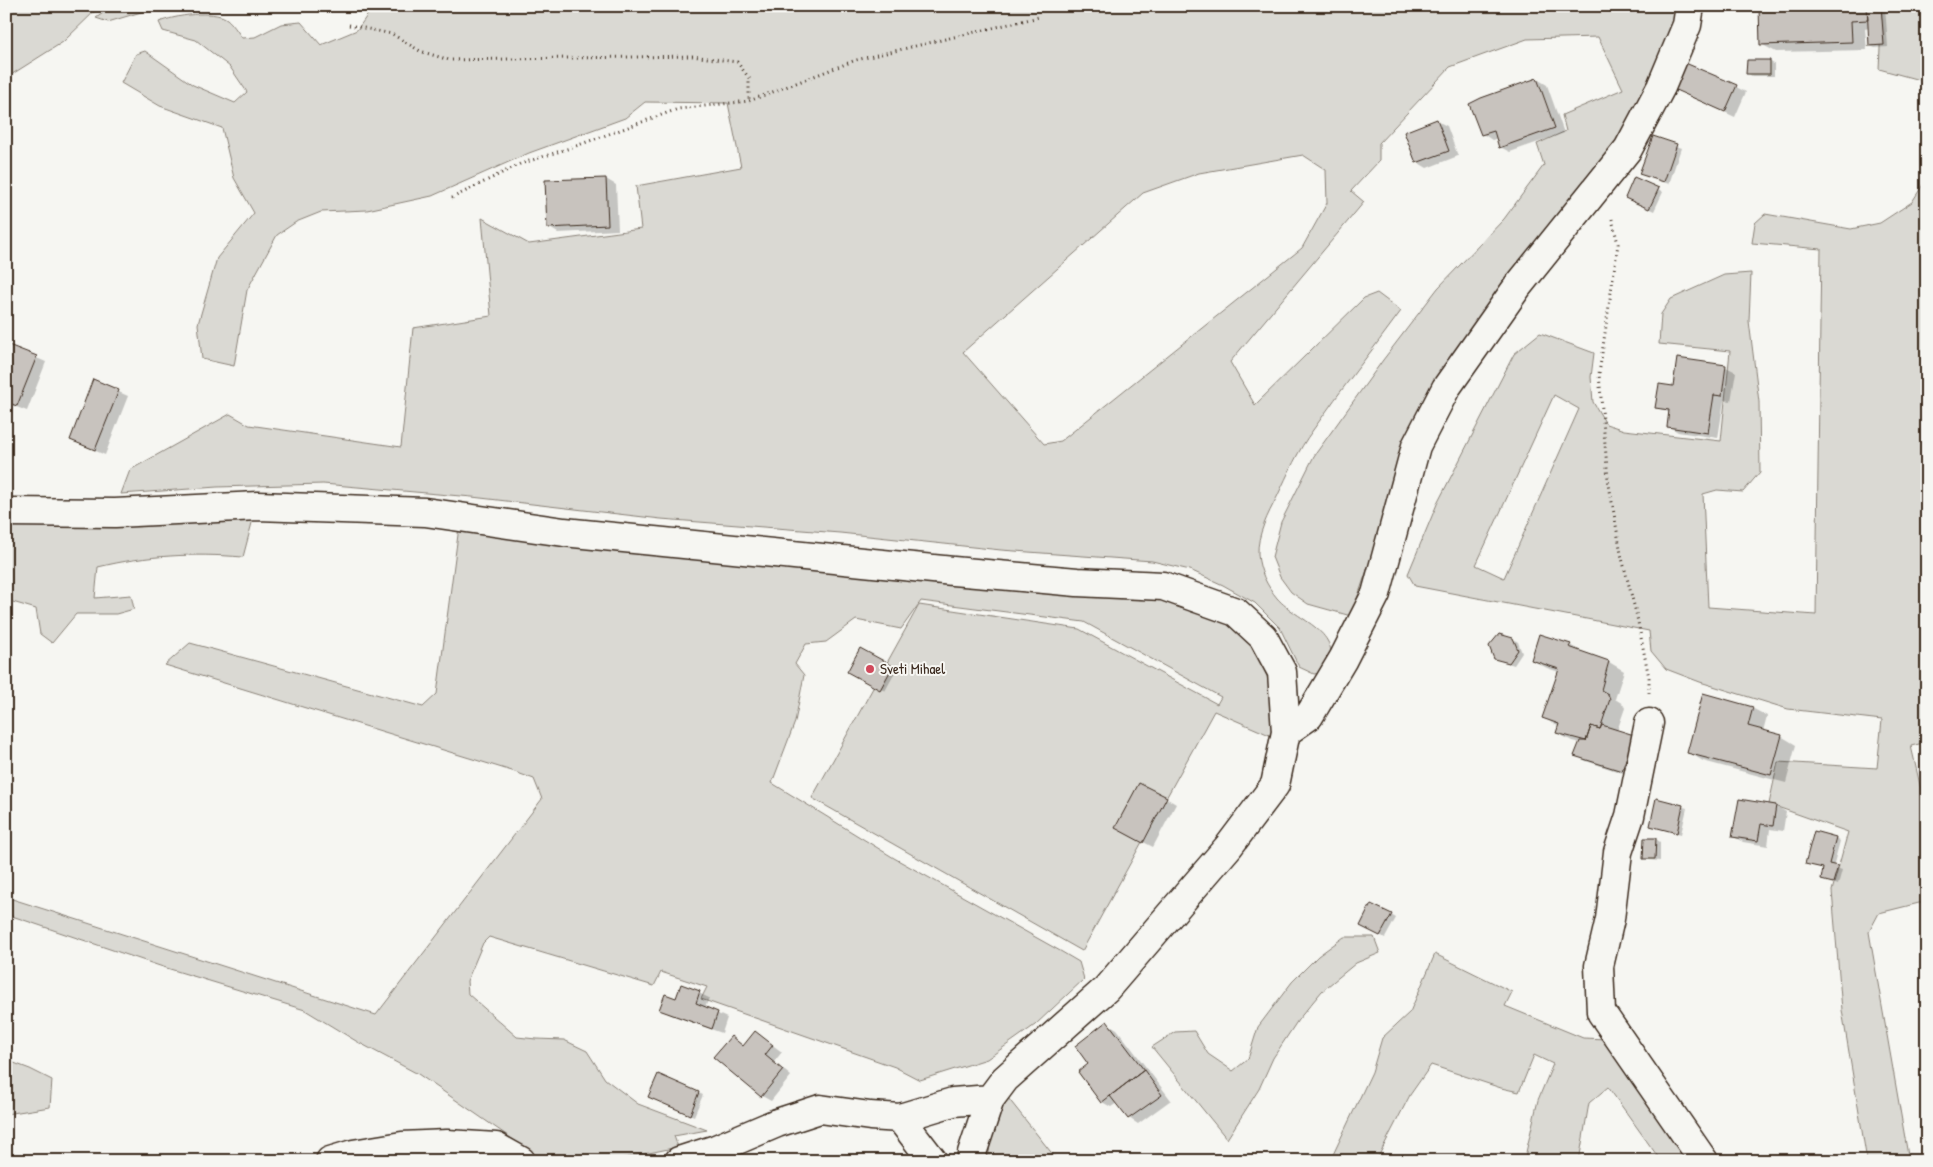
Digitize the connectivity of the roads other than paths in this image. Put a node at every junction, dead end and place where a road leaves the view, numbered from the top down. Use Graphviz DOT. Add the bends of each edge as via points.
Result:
graph roads {
  1 [pos="1690,6"];
  2 [pos="6,512"];
  3 [pos="1648,723"];
  4 [pos="1286,732"];
  5 [pos="990,1100"];
  6 [pos="900,1118"];
  7 [pos="330,1161"];
  8 [pos="521,1161"];
  9 [pos="679,1161"];
  10 [pos="933,1161"];
  11 [pos="972,1161"];
  12 [pos="1704,1161"];
  1 -- 4 [label="street" via="1687,25 1662,87 1628,149 1518,286 1446,388 1416,446 1376,594 1309,716"];
  2 -- 4 [label="street" via="115,513 258,506 425,512 564,532 943,570 1163,586 1236,612 1263,637 1282,672"];
  3 -- 12 [label="street" via="1630,816 1618,852 1610,919 1599,966 1601,1012"];
  4 -- 5 [label="street" via="1274,785 1229,846 1106,989 1005,1079"];
  5 -- 6 [label="street" via="953,1102"];
  5 -- 11 [label="street"];
  6 -- 9 [label="street" via="820,1109"];
  6 -- 10 [label="street"];
  7 -- 8 [label="street" via="402,1146 447,1144 496,1147"];
}
